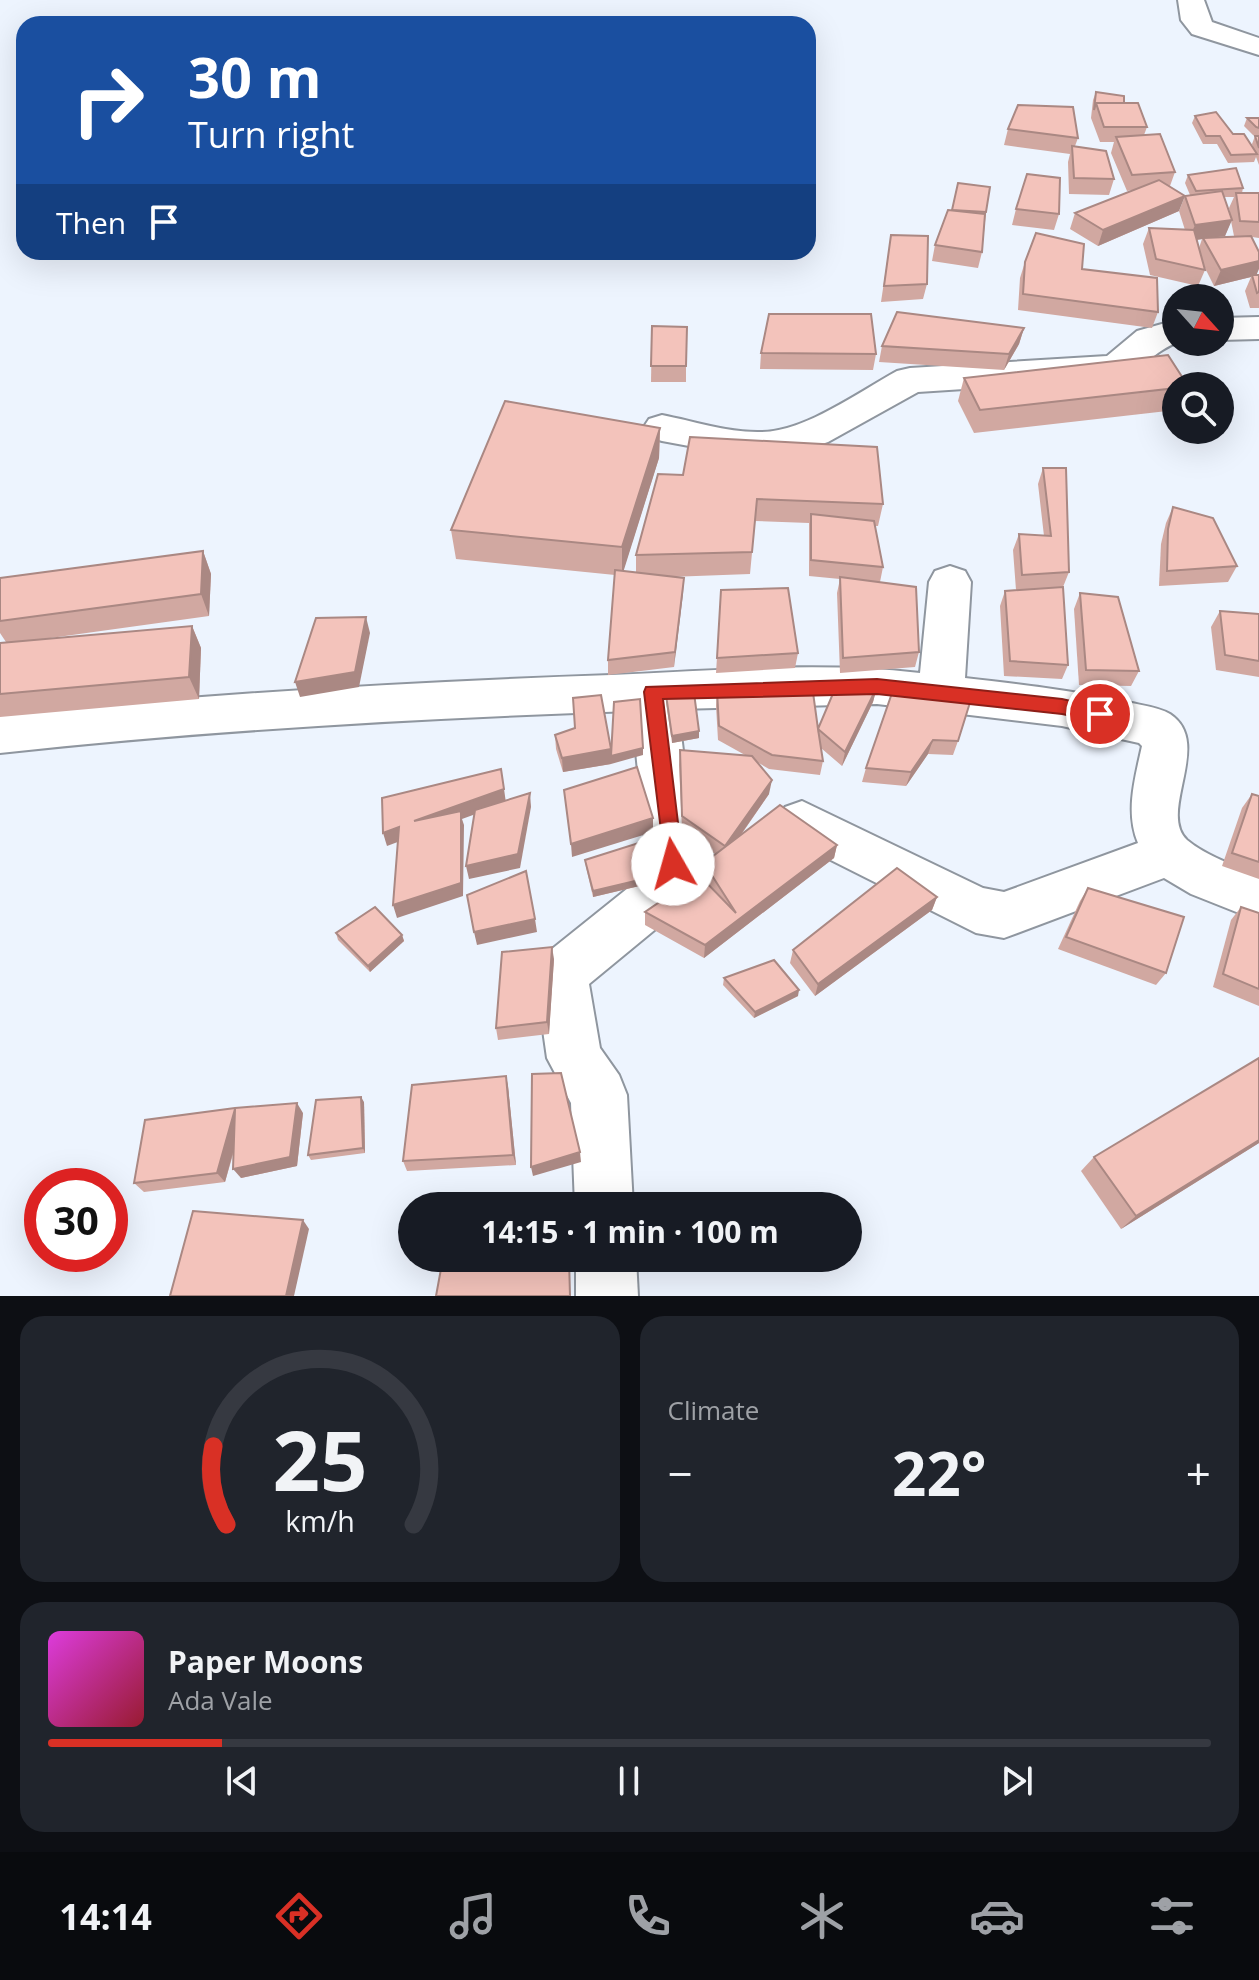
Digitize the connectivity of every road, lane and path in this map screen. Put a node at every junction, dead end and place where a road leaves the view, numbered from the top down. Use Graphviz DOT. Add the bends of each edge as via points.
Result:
graph roads {
  1 [pos="1193,10"];
  2 [pos="1259,47"];
  3 [pos="1259,328"];
  4 [pos="1234,329"];
  5 [pos="1162,335"];
  6 [pos="662,428"];
  7 [pos="950,582"];
  8 [pos="653,692"];
  9 [pos="941,693"];
  10 [pos="0,734"];
  11 [pos="802,822"];
  12 [pos="1168,854"];
  13 [pos="1259,898"];
  14 [pos="603,1192"];
  15 [pos="606,1272"];
  16 [pos="607,1296"];
  1 -- 2 [label="street" via="1214,34"];
  3 -- 4 [label="street"];
  5 -- 6 [label="street" via="1116,367 910,380 786,443 759,446"];
  7 -- 9 [label="street"];
  8 -- 9 [label="street" via="877,686"];
  8 -- 10 [label="street" via="474,698"];
  8 -- 14 [label="street" via="673,876 662,893 566,970 562,981 574,1058 599,1095"];
  9 -- 12 [label="street" via="1062,707 1160,731 1166,747 1155,825"];
  11 -- 12 [label="street" via="993,916"];
  12 -- 13 [label="street"];
  15 -- 16 [label="street"];
}
